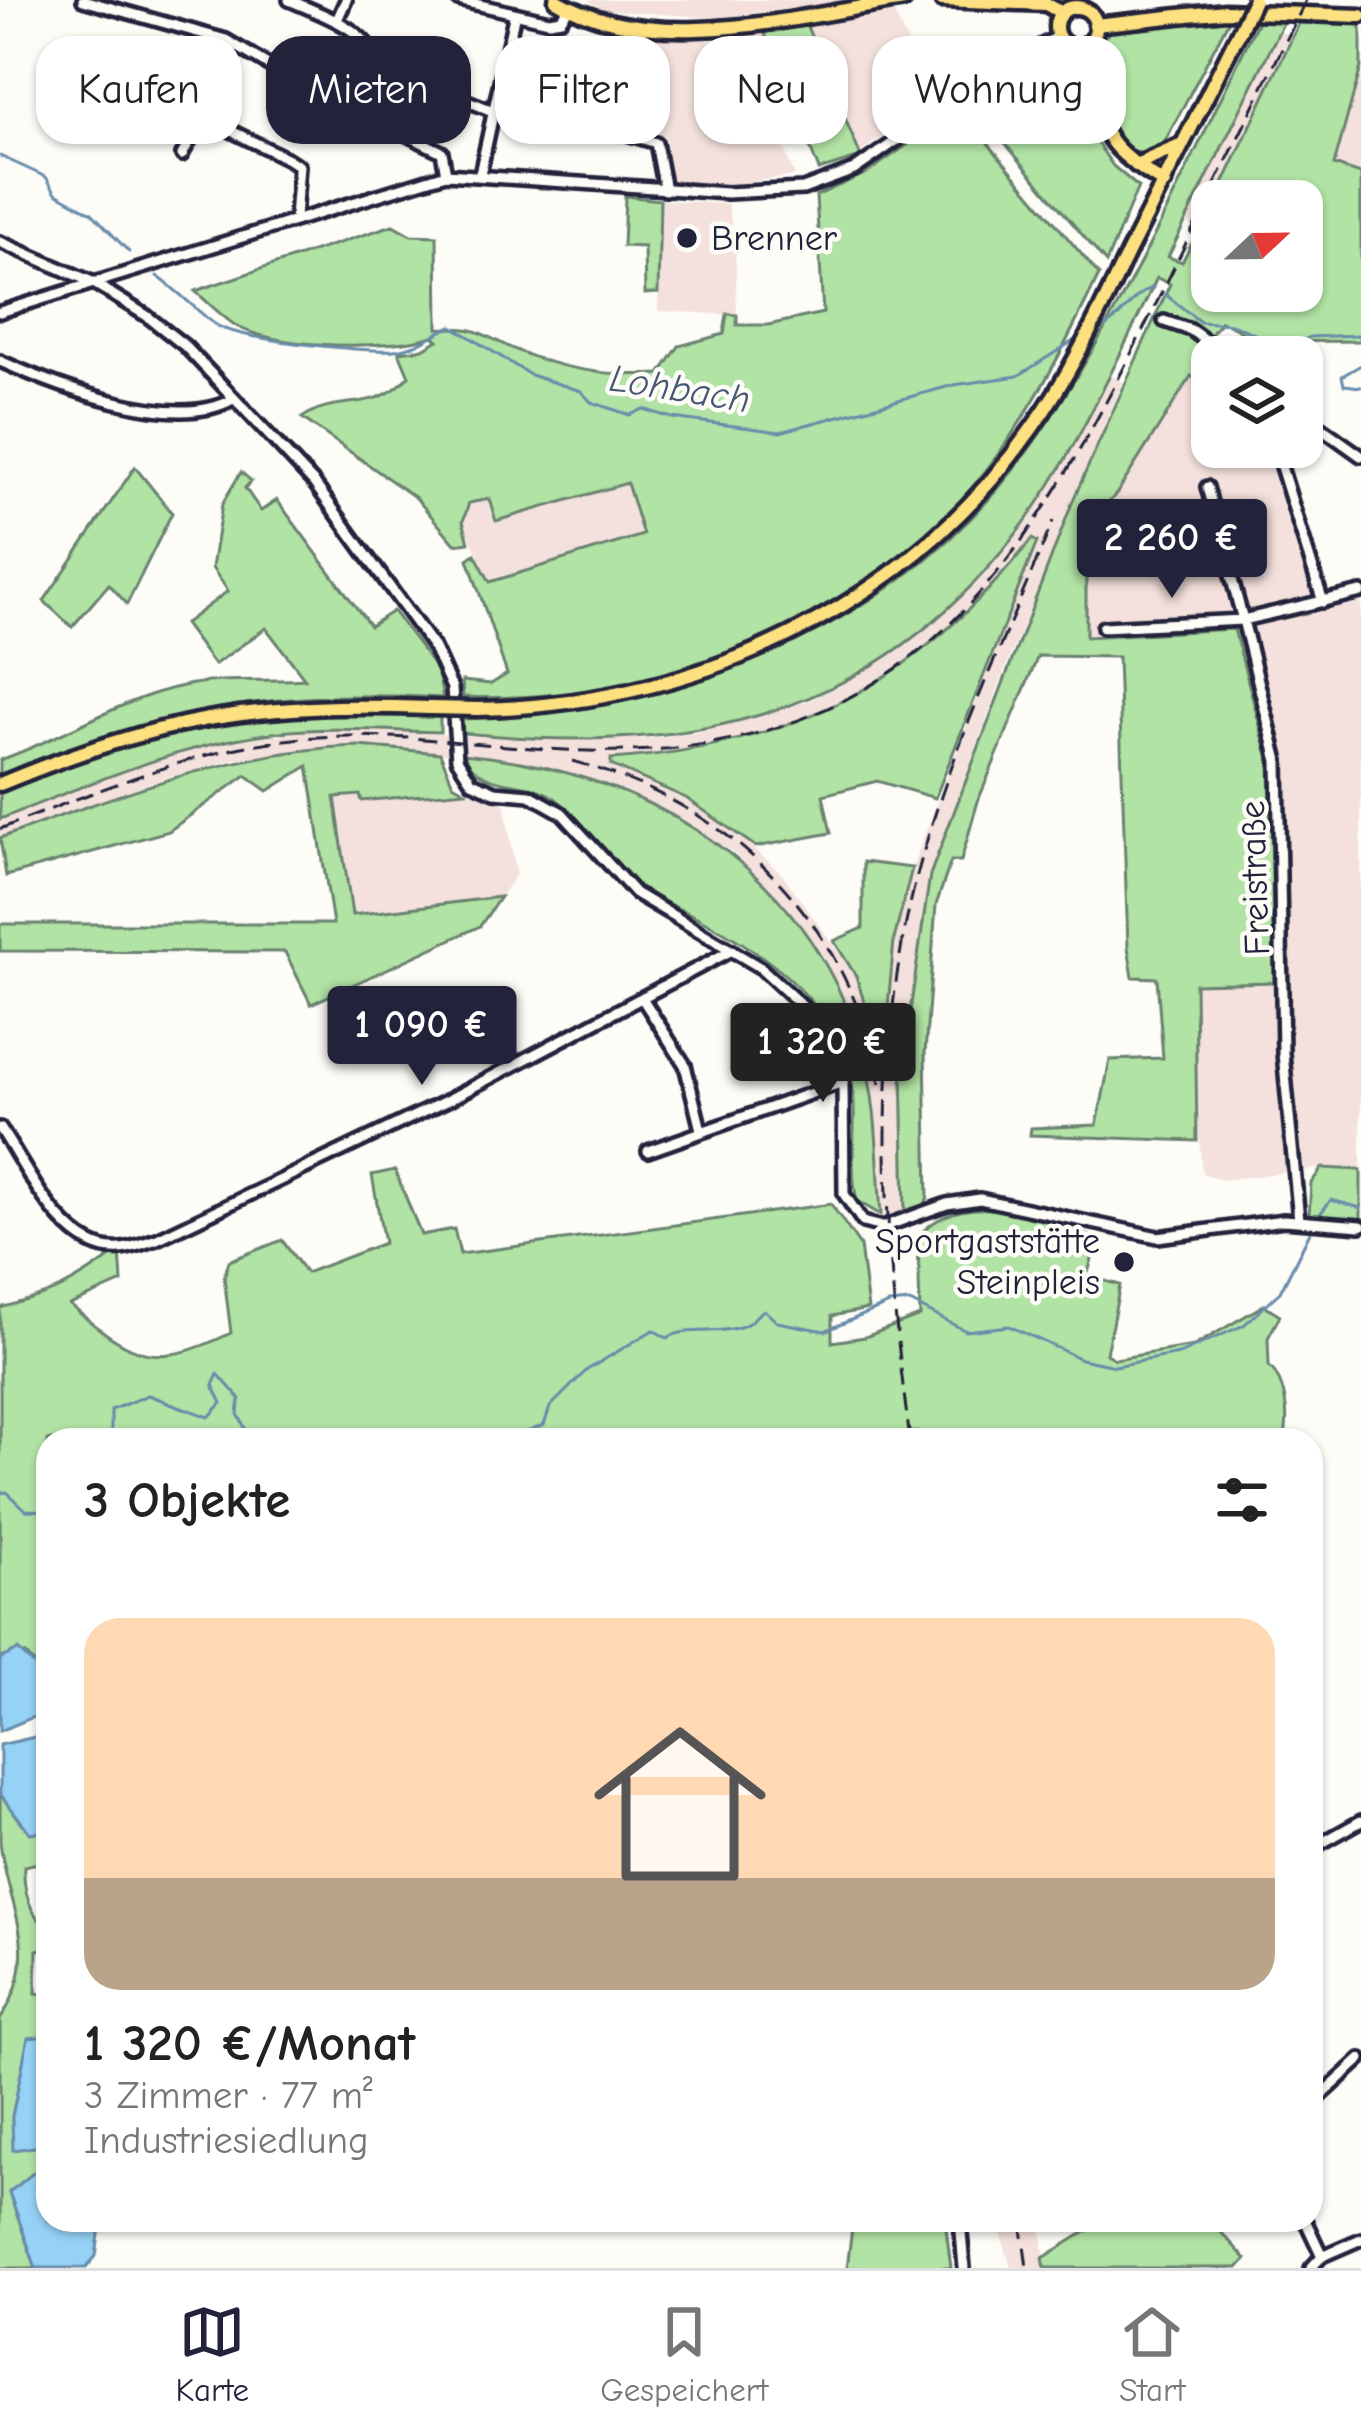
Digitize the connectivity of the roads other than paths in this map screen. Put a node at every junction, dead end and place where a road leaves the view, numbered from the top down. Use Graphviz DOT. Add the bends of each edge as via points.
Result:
graph roads {
  1 [pos="83,0"];
  2 [pos="289,0"];
  3 [pos="346,0"];
  4 [pos="458,0"];
  5 [pos="556,0"];
  6 [pos="904,0"];
  7 [pos="946,0"];
  8 [pos="1255,0"];
  9 [pos="569,8"];
  10 [pos="1062,13"];
  11 [pos="514,16"];
  12 [pos="1361,16"];
  13 [pos="337,20"];
  14 [pos="1096,26"];
  15 [pos="359,36"];
  16 [pos="510,36"];
  17 [pos="1058,36"];
  18 [pos="1090,36"];
  19 [pos="266,62"];
  20 [pos="471,102"];
  21 [pos="495,104"];
  22 [pos="493,111"];
  23 [pos="428,144"];
  24 [pos="656,144"];
  25 [pos="892,144"];
  26 [pos="1113,144"];
  27 [pos="1183,144"];
  28 [pos="182,155"];
  29 [pos="1134,165"];
  30 [pos="446,174"];
  31 [pos="481,174"];
  32 [pos="1164,183"];
  33 [pos="665,190"];
  34 [pos="295,218"];
  35 [pos="0,242"];
  36 [pos="92,282"];
  37 [pos="0,312"];
  38 [pos="1164,321"];
  39 [pos="1199,336"];
  40 [pos="0,361"];
  41 [pos="233,399"];
  42 [pos="1323,429"];
  43 [pos="1361,456"];
  44 [pos="1281,468"];
  45 [pos="1207,487"];
  46 [pos="1361,592"];
  47 [pos="1323,602"];
  48 [pos="1243,620"];
  49 [pos="1103,627"];
  50 [pos="0,784"];
  51 [pos="732,950"];
  52 [pos="642,998"];
  53 [pos="843,1082"];
  54 [pos="0,1128"];
  55 [pos="701,1130"];
  56 [pos="647,1151"];
  57 [pos="1303,1220"];
  58 [pos="1361,1226"];
  59 [pos="1361,1821"];
  60 [pos="1323,1842"];
  61 [pos="1361,2059"];
  62 [pos="1323,2094"];
  63 [pos="961,2232"];
  64 [pos="1311,2232"];
  65 [pos="1361,2239"];
  66 [pos="1322,2256"];
  67 [pos="964,2268"];
  68 [pos="1311,2268"];
  1 -- 19 [label="street" via="226,40"];
  2 -- 13 [label="street"];
  3 -- 13 [label="street"];
  4 -- 11 [label="street"];
  5 -- 9 [label="main road"];
  6 -- 9 [label="main road" via="723,30 598,19"];
  7 -- 10 [label="main road" via="1046,4"];
  8 -- 27 [label="main road, bridge"];
  9 -- 11 [label="street" via="561,19"];
  10 -- 14 [label="main road" via="1085,10"];
  10 -- 17 [label="main road"];
  11 -- 16 [label="street"];
  12 -- 14 [label="main road" via="1225,10"];
  13 -- 15 [label="street"];
  14 -- 18 [label="main road"];
  20 -- 22 [label="street"];
  21 -- 22 [label="street"];
  22 -- 31 [label="street"];
  23 -- 30 [label="street" via="438,148"];
  24 -- 33 [label="street"];
  25 -- 33 [label="street" via="854,170 778,193"];
  26 -- 29 [label="main road"];
  27 -- 29 [label="main road"];
  27 -- 32 [label="main road"];
  28 -- 34 [label="street" via="203,117 288,159 299,166"];
  29 -- 32 [label="main road"];
  30 -- 31 [label="street"];
  30 -- 34 [label="street"];
  31 -- 33 [label="street"];
  32 -- 50 [label="main road, bridge" via="1079,352 988,483 920,550 776,644 620,695 478,709 286,706 209,716 123,736"];
  34 -- 36 [label="street"];
  35 -- 36 [label="street"];
  36 -- 37 [label="street"];
  36 -- 41 [label="street" via="185,346"];
  38 -- 39 [label="street"];
  40 -- 41 [label="street" via="120,403 205,410"];
  41 -- 51 [label="street" via="314,483 434,648 452,688 454,749 467,777 562,813 634,893"];
  42 -- 43 [label="street"];
  44 -- 47 [label="street"];
  45 -- 48 [label="street, Freistraße"];
  46 -- 47 [label="street"];
  47 -- 48 [label="street"];
  48 -- 49 [label="street"];
  48 -- 57 [label="street, Freistraße" via="1278,761 1283,1054"];
  51 -- 52 [label="street"];
  51 -- 53 [label="street" via="813,1016"];
  52 -- 54 [label="street" via="450,1099 120,1250 83,1239 63,1221"];
  52 -- 55 [label="street" via="685,1065"];
  53 -- 55 [label="street"];
  53 -- 57 [label="street" via="844,1194 856,1216 883,1227 980,1199 1158,1237"];
  55 -- 56 [label="street"];
  57 -- 58 [label="street"];
  59 -- 60 [label="street"];
  61 -- 62 [label="street"];
  63 -- 67 [label="street"];
  64 -- 66 [label="street"];
  65 -- 66 [label="street"];
  66 -- 68 [label="street"];
}
